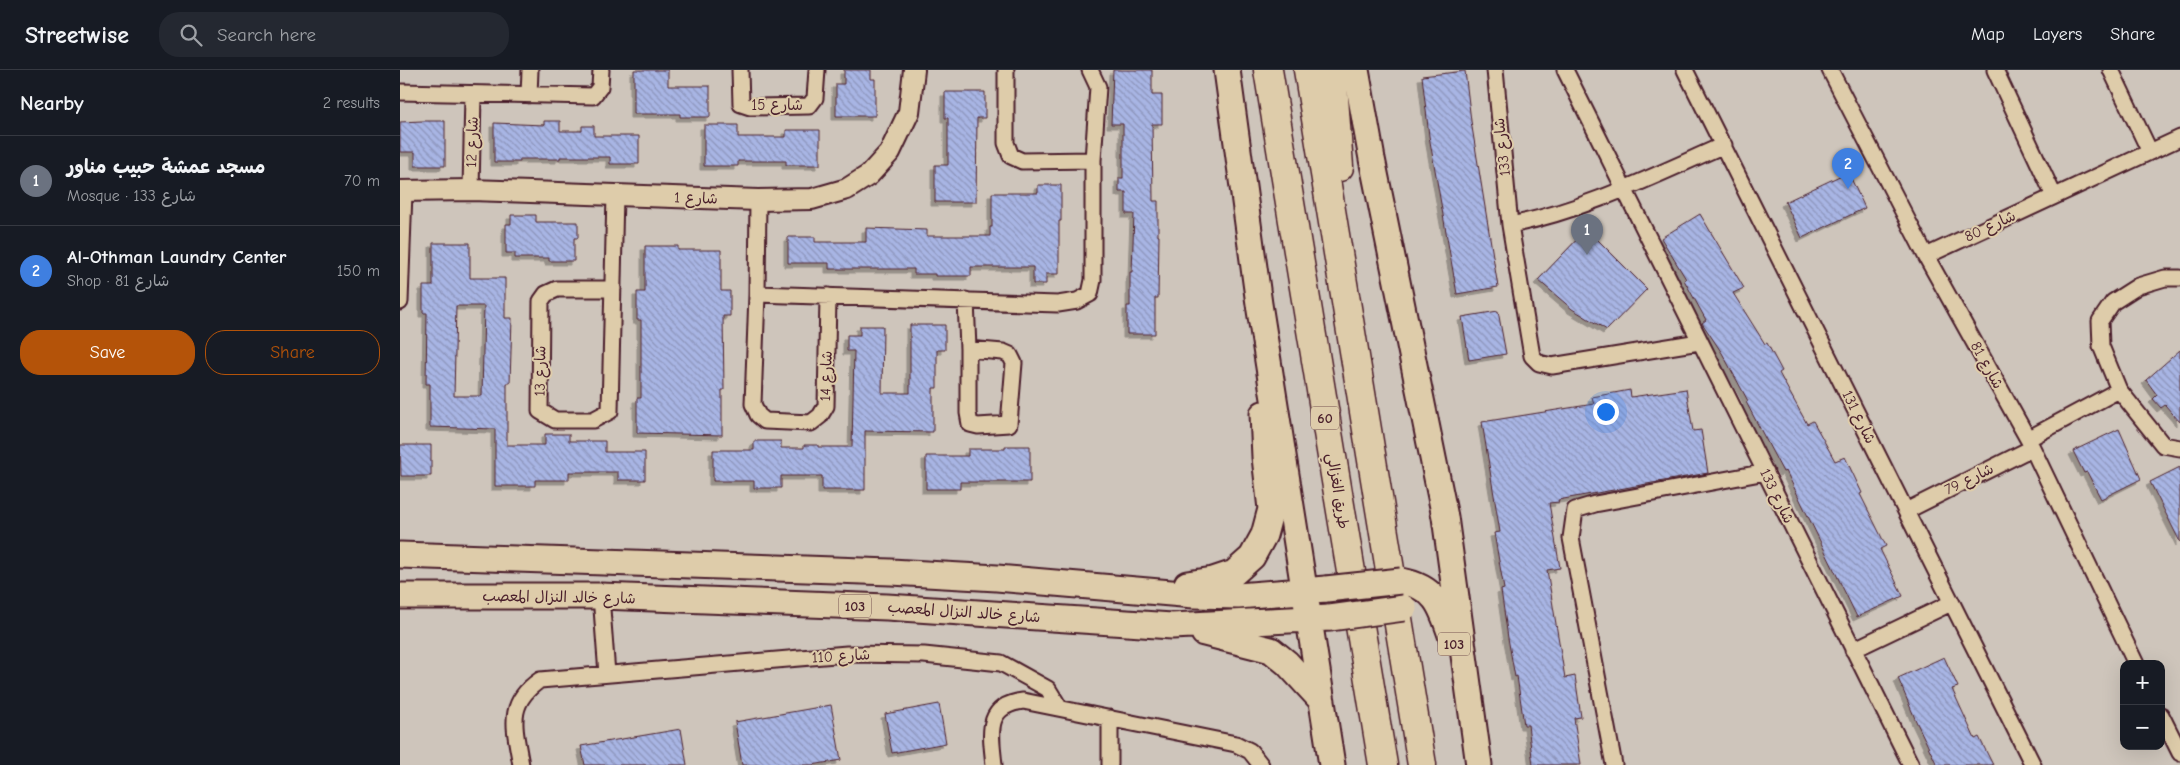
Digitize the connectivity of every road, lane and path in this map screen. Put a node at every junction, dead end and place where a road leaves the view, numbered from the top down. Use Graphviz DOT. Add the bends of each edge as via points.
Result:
graph roads {
  1 [pos="530,70"];
  2 [pos="601,70"];
  3 [pos="740,70"];
  4 [pos="818,70"];
  5 [pos="914,70"];
  6 [pos="1006,70"];
  7 [pos="1090,70"];
  8 [pos="1227,70"];
  9 [pos="1308,70"];
  10 [pos="1332,70"];
  11 [pos="1356,70"];
  12 [pos="1366,70"];
  13 [pos="1495,70"];
  14 [pos="1565,70"];
  15 [pos="1685,70"];
  16 [pos="1830,70"];
  17 [pos="1996,70"];
  18 [pos="2111,70"];
  19 [pos="1268,76"];
  20 [pos="400,92"];
  21 [pos="473,94"];
  22 [pos="529,94"];
  23 [pos="2180,138"];
  24 [pos="1724,145"];
  25 [pos="2150,152"];
  26 [pos="1372,159"];
  27 [pos="1093,160"];
  28 [pos="1625,188"];
  29 [pos="471,190"];
  30 [pos="402,191"];
  31 [pos="615,194"];
  32 [pos="2054,196"];
  33 [pos="758,200"];
  34 [pos="1510,225"];
  35 [pos="1926,256"];
  36 [pos="2180,278"];
  37 [pos="400,284"];
  38 [pos="613,289"];
  39 [pos="758,294"];
  40 [pos="828,296"];
  41 [pos="1345,296"];
  42 [pos="966,300"];
  43 [pos="400,302"];
  44 [pos="1259,304"];
  45 [pos="1699,342"];
  46 [pos="968,350"];
  47 [pos="2119,390"];
  48 [pos="2030,443"];
  49 [pos="2180,448"];
  50 [pos="1766,472"];
  51 [pos="1906,510"];
  52 [pos="1445,517"];
  53 [pos="400,555"];
  54 [pos="1151,590"];
  55 [pos="1316,590"];
  56 [pos="1433,594"];
  57 [pos="400,596"];
  58 [pos="601,596"];
  59 [pos="1952,603"];
  60 [pos="1320,619"];
  61 [pos="1172,626"];
  62 [pos="1853,650"];
  63 [pos="2134,660"];
  64 [pos="607,674"];
  65 [pos="1469,696"];
  66 [pos="1322,701"];
  67 [pos="1059,707"];
  68 [pos="1110,718"];
  69 [pos="2165,721"];
  70 [pos="2179,746"];
  71 [pos="521,765"];
  72 [pos="992,765"];
  73 [pos="1110,765"];
  74 [pos="1261,765"];
  75 [pos="1332,765"];
  76 [pos="1383,765"];
  77 [pos="1422,765"];
  78 [pos="1478,765"];
  79 [pos="1614,765"];
  80 [pos="1912,765"];
  81 [pos="2033,765"];
  1 -- 22 [label="street"];
  2 -- 22 [label="street" via="600,87 593,96"];
  3 -- 4 [label="street, شارع 15" via="741,104 750,107 809,106 815,98"];
  5 -- 33 [label="street, شارع 1" via="909,112 890,152 869,175 847,189 812,199"];
  6 -- 27 [label="street" via="1006,143 1011,156 1022,161"];
  7 -- 27 [label="street" via="1098,87"];
  8 -- 44 [label="main road"];
  9 -- 41 [label="highway"];
  10 -- 41 [label="highway"];
  11 -- 26 [label="main road"];
  12 -- 26 [label="main road"];
  13 -- 34 [label="street, شارع 133"];
  14 -- 28 [label="street, شارع 133"];
  15 -- 24 [label="street, شارع 131"];
  16 -- 35 [label="street, شارع 81"];
  17 -- 32 [label="street"];
  18 -- 25 [label="street"];
  19 -- 76 [label="highway, طريق الغزالي / 60"];
  20 -- 21 [label="street"];
  21 -- 22 [label="street"];
  21 -- 29 [label="street, شارع 12"];
  23 -- 25 [label="street, شارع 80"];
  24 -- 28 [label="street"];
  24 -- 51 [label="street, شارع 131"];
  25 -- 32 [label="street, شارع 80"];
  26 -- 52 [label="main road"];
  27 -- 42 [label="street" via="1093,280 1090,294 1077,301 1058,304"];
  28 -- 34 [label="street" via="1539,219"];
  28 -- 45 [label="street, شارع 133"];
  29 -- 30 [label="street, شارع 1"];
  29 -- 31 [label="street, شارع 1"];
  30 -- 37 [label="street"];
  31 -- 33 [label="street, شارع 1"];
  31 -- 38 [label="street, شارع 13"];
  32 -- 35 [label="street, شارع 80"];
  33 -- 39 [label="street, شارع 14"];
  34 -- 45 [label="street, شارع 133" via="1532,356 1538,364 1552,366"];
  35 -- 48 [label="street, شارع 81"];
  36 -- 47 [label="street" via="2165,278 2138,286 2113,302 2100,321 2100,346"];
  37 -- 43 [label="street"];
  38 -- 38 [label="street, شارع 13" via="610,411 593,420 555,420 540,411 541,301 546,294 557,289"];
  39 -- 40 [label="street"];
  39 -- 40 [label="street, شارع 14" via="753,404 758,415 766,421 811,423 826,406"];
  40 -- 42 [label="street"];
  41 -- 77 [label="highway"];
  42 -- 46 [label="street"];
  44 -- 54 [label="main road" via="1265,457 1271,509 1264,535 1252,557 1234,573 1213,580"];
  44 -- 55 [label="main road"];
  45 -- 50 [label="street, شارع 133"];
  46 -- 46 [label="street" via="970,424 1009,424 1014,363 1010,355"];
  47 -- 48 [label="street, شارع 79"];
  47 -- 49 [label="street" via="2163,445"];
  48 -- 51 [label="street, شارع 79"];
  48 -- 63 [label="street, شارع 81"];
  50 -- 62 [label="street, شارع 133"];
  50 -- 79 [label="street" via="1575,510 1571,538"];
  51 -- 59 [label="street, شارع 131"];
  52 -- 56 [label="main road" via="1442,573"];
  52 -- 65 [label="main road"];
  53 -- 54 [label="main road" via="891,572"];
  54 -- 55 [label="main road" via="1238,596"];
  55 -- 56 [label="main road, bridge" via="1401,581"];
  55 -- 60 [label="main road"];
  56 -- 60 [label="main road, شارع خالد النزال المعصب / 103, bridge" via="1415,606"];
  56 -- 65 [label="main road, 103" via="1451,633"];
  57 -- 58 [label="main road, شارع خالد النزال المعصب / 103"];
  58 -- 61 [label="main road, شارع خالد النزال المعصب / 103" via="887,607"];
  58 -- 64 [label="street"];
  59 -- 62 [label="street"];
  59 -- 81 [label="street, شارع 131"];
  60 -- 61 [label="main road, شارع خالد النزال المعصب / 103"];
  60 -- 66 [label="main road"];
  61 -- 66 [label="main road" via="1271,650 1288,663"];
  62 -- 80 [label="street, شارع 133"];
  64 -- 67 [label="street, شارع 110" via="847,654 924,655 1001,663 1048,689"];
  64 -- 71 [label="street, شارع 110" via="540,680 526,689 518,702 515,716"];
  65 -- 78 [label="main road"];
  66 -- 75 [label="main road"];
  67 -- 68 [label="street"];
  67 -- 72 [label="street" via="1023,700 1011,702 995,714"];
  68 -- 73 [label="street"];
  68 -- 74 [label="street" via="1236,744 1250,751"];
  69 -- 70 [label="street"];
}
